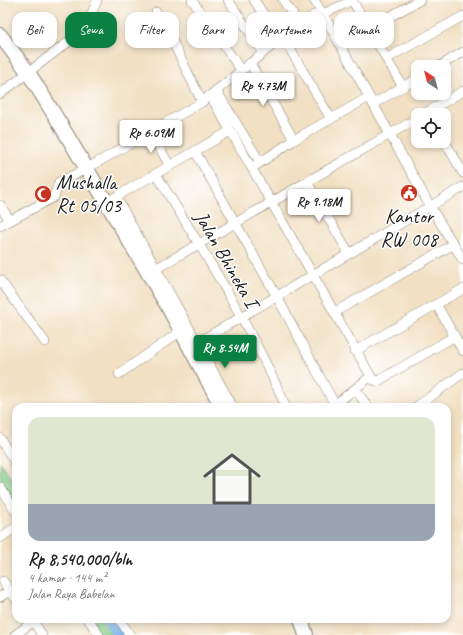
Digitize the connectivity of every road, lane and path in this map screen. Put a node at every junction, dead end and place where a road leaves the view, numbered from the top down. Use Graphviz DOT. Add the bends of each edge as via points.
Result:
graph roads {
  1 [pos="97,0"];
  2 [pos="192,0"];
  3 [pos="228,0"];
  4 [pos="254,0"];
  5 [pos="283,0"];
  6 [pos="314,0"];
  7 [pos="353,0"];
  8 [pos="420,0"];
  9 [pos="263,12"];
  10 [pos="291,12"];
  11 [pos="319,12"];
  12 [pos="325,12"];
  13 [pos="360,12"];
  14 [pos="394,14"];
  15 [pos="463,16"];
  16 [pos="326,24"];
  17 [pos="0,35"];
  18 [pos="176,48"];
  19 [pos="268,48"];
  20 [pos="288,48"];
  21 [pos="380,48"];
  22 [pos="263,52"];
  23 [pos="463,52"];
  24 [pos="386,59"];
  25 [pos="450,60"];
  26 [pos="250,63"];
  27 [pos="242,70"];
  28 [pos="28,72"];
  29 [pos="411,82"];
  30 [pos="403,87"];
  31 [pos="213,93"];
  32 [pos="462,93"];
  33 [pos="0,94"];
  34 [pos="371,101"];
  35 [pos="202,102"];
  36 [pos="437,108"];
  37 [pos="331,119"];
  38 [pos="411,122"];
  39 [pos="230,131"];
  40 [pos="150,132"];
  41 [pos="390,134"];
  42 [pos="294,140"];
  43 [pos="449,148"];
  44 [pos="195,151"];
  45 [pos="260,162"];
  46 [pos="170,166"];
  47 [pos="252,168"];
  48 [pos="86,169"];
  49 [pos="463,173"];
  50 [pos="156,174"];
  51 [pos="307,182"];
  52 [pos="463,187"];
  53 [pos="111,200"];
  54 [pos="271,202"];
  55 [pos="0,205"];
  56 [pos="430,206"];
  57 [pos="10,221"];
  58 [pos="235,223"];
  59 [pos="0,226"];
  60 [pos="199,244"];
  61 [pos="454,244"];
  62 [pos="349,253"];
  63 [pos="463,260"];
  64 [pos="157,268"];
  65 [pos="312,274"];
  66 [pos="0,280"];
  67 [pos="463,289"];
  68 [pos="276,295"];
  69 [pos="436,304"];
  70 [pos="335,312"];
  71 [pos="240,316"];
  72 [pos="181,331"];
  73 [pos="455,336"];
  74 [pos="45,342"];
  75 [pos="193,344"];
  76 [pos="355,351"];
  77 [pos="463,351"];
  78 [pos="463,373"];
  79 [pos="119,374"];
  80 [pos="370,377"];
  81 [pos="356,388"];
  82 [pos="220,403"];
  83 [pos="231,403"];
  84 [pos="284,403"];
  85 [pos="332,403"];
  86 [pos="338,403"];
  87 [pos="365,403"];
  88 [pos="422,403"];
  89 [pos="0,438"];
  90 [pos="12,458"];
  91 [pos="0,487"];
  92 [pos="12,506"];
  93 [pos="12,530"];
  94 [pos="0,538"];
  95 [pos="3,581"];
  96 [pos="9,591"];
  97 [pos="12,594"];
  98 [pos="0,597"];
  99 [pos="29,623"];
  100 [pos="35,623"];
  101 [pos="91,623"];
  102 [pos="122,623"];
  103 [pos="302,623"];
  104 [pos="15,635"];
  105 [pos="42,635"];
  106 [pos="99,635"];
  107 [pos="130,635"];
  108 [pos="306,635"];
  1 -- 28 [label="street" via="84,28"];
  2 -- 27 [label="street"];
  3 -- 22 [label="street"];
  4 -- 9 [label="street"];
  5 -- 10 [label="street"];
  6 -- 11 [label="street"];
  7 -- 12 [label="street"];
  7 -- 13 [label="street"];
  8 -- 14 [label="street"];
  15 -- 24 [label="street"];
  16 -- 34 [label="street"];
  17 -- 28 [label="main road"];
  18 -- 35 [label="street"];
  19 -- 22 [label="street"];
  20 -- 37 [label="street"];
  21 -- 24 [label="street"];
  22 -- 26 [label="street"];
  23 -- 25 [label="street"];
  24 -- 30 [label="street"];
  26 -- 27 [label="street"];
  26 -- 42 [label="street"];
  27 -- 31 [label="street"];
  28 -- 33 [label="street"];
  28 -- 48 [label="main road"];
  29 -- 30 [label="street"];
  30 -- 34 [label="street"];
  31 -- 35 [label="street"];
  31 -- 39 [label="street"];
  31 -- 45 [label="street"];
  32 -- 36 [label="street"];
  34 -- 37 [label="street"];
  34 -- 41 [label="street"];
  35 -- 40 [label="street"];
  37 -- 42 [label="street"];
  38 -- 41 [label="street"];
  39 -- 44 [label="street"];
  39 -- 47 [label="street"];
  40 -- 46 [label="street"];
  40 -- 48 [label="street"];
  41 -- 51 [label="street"];
  41 -- 56 [label="street"];
  42 -- 45 [label="street"];
  43 -- 49 [label="street"];
  44 -- 46 [label="street"];
  44 -- 58 [label="street"];
  45 -- 47 [label="street"];
  46 -- 50 [label="street"];
  47 -- 54 [label="street"];
  48 -- 53 [label="main road"];
  48 -- 57 [label="street" via="58,183 52,198"];
  50 -- 53 [label="street"];
  50 -- 60 [label="street, Jalan Bhineka I"];
  51 -- 54 [label="street"];
  51 -- 62 [label="street"];
  52 -- 56 [label="street"];
  53 -- 64 [label="street"];
  53 -- 72 [label="main road"];
  54 -- 58 [label="street"];
  54 -- 65 [label="street"];
  55 -- 57 [label="street"];
  56 -- 61 [label="street"];
  56 -- 62 [label="street"];
  57 -- 59 [label="street"];
  58 -- 60 [label="street"];
  58 -- 68 [label="street"];
  60 -- 64 [label="street"];
  60 -- 71 [label="street, Jalan Bhineka I"];
  61 -- 63 [label="street"];
  61 -- 70 [label="street"];
  62 -- 65 [label="street"];
  64 -- 75 [label="street"];
  65 -- 68 [label="street"];
  65 -- 70 [label="street"];
  66 -- 74 [label="street"];
  67 -- 69 [label="street"];
  68 -- 71 [label="street"];
  68 -- 85 [label="street"];
  69 -- 73 [label="street"];
  69 -- 76 [label="street"];
  70 -- 76 [label="street"];
  71 -- 75 [label="street"];
  71 -- 84 [label="street, Jalan Bhineka I" via="270,369"];
  72 -- 75 [label="main road"];
  72 -- 79 [label="street"];
  73 -- 77 [label="street"];
  73 -- 80 [label="street" via="378,381"];
  75 -- 82 [label="main road"];
  75 -- 83 [label="street"];
  76 -- 80 [label="street"];
  78 -- 88 [label="street"];
  80 -- 81 [label="street"];
  81 -- 86 [label="street"];
  81 -- 87 [label="street"];
  89 -- 90 [label="street"];
  91 -- 92 [label="street"];
  93 -- 94 [label="street"];
  95 -- 96 [label="street"];
  96 -- 97 [label="street"];
  96 -- 98 [label="street"];
  99 -- 104 [label="street"];
  100 -- 105 [label="street"];
  101 -- 106 [label="street"];
  102 -- 107 [label="street"];
  103 -- 108 [label="main road"];
}
